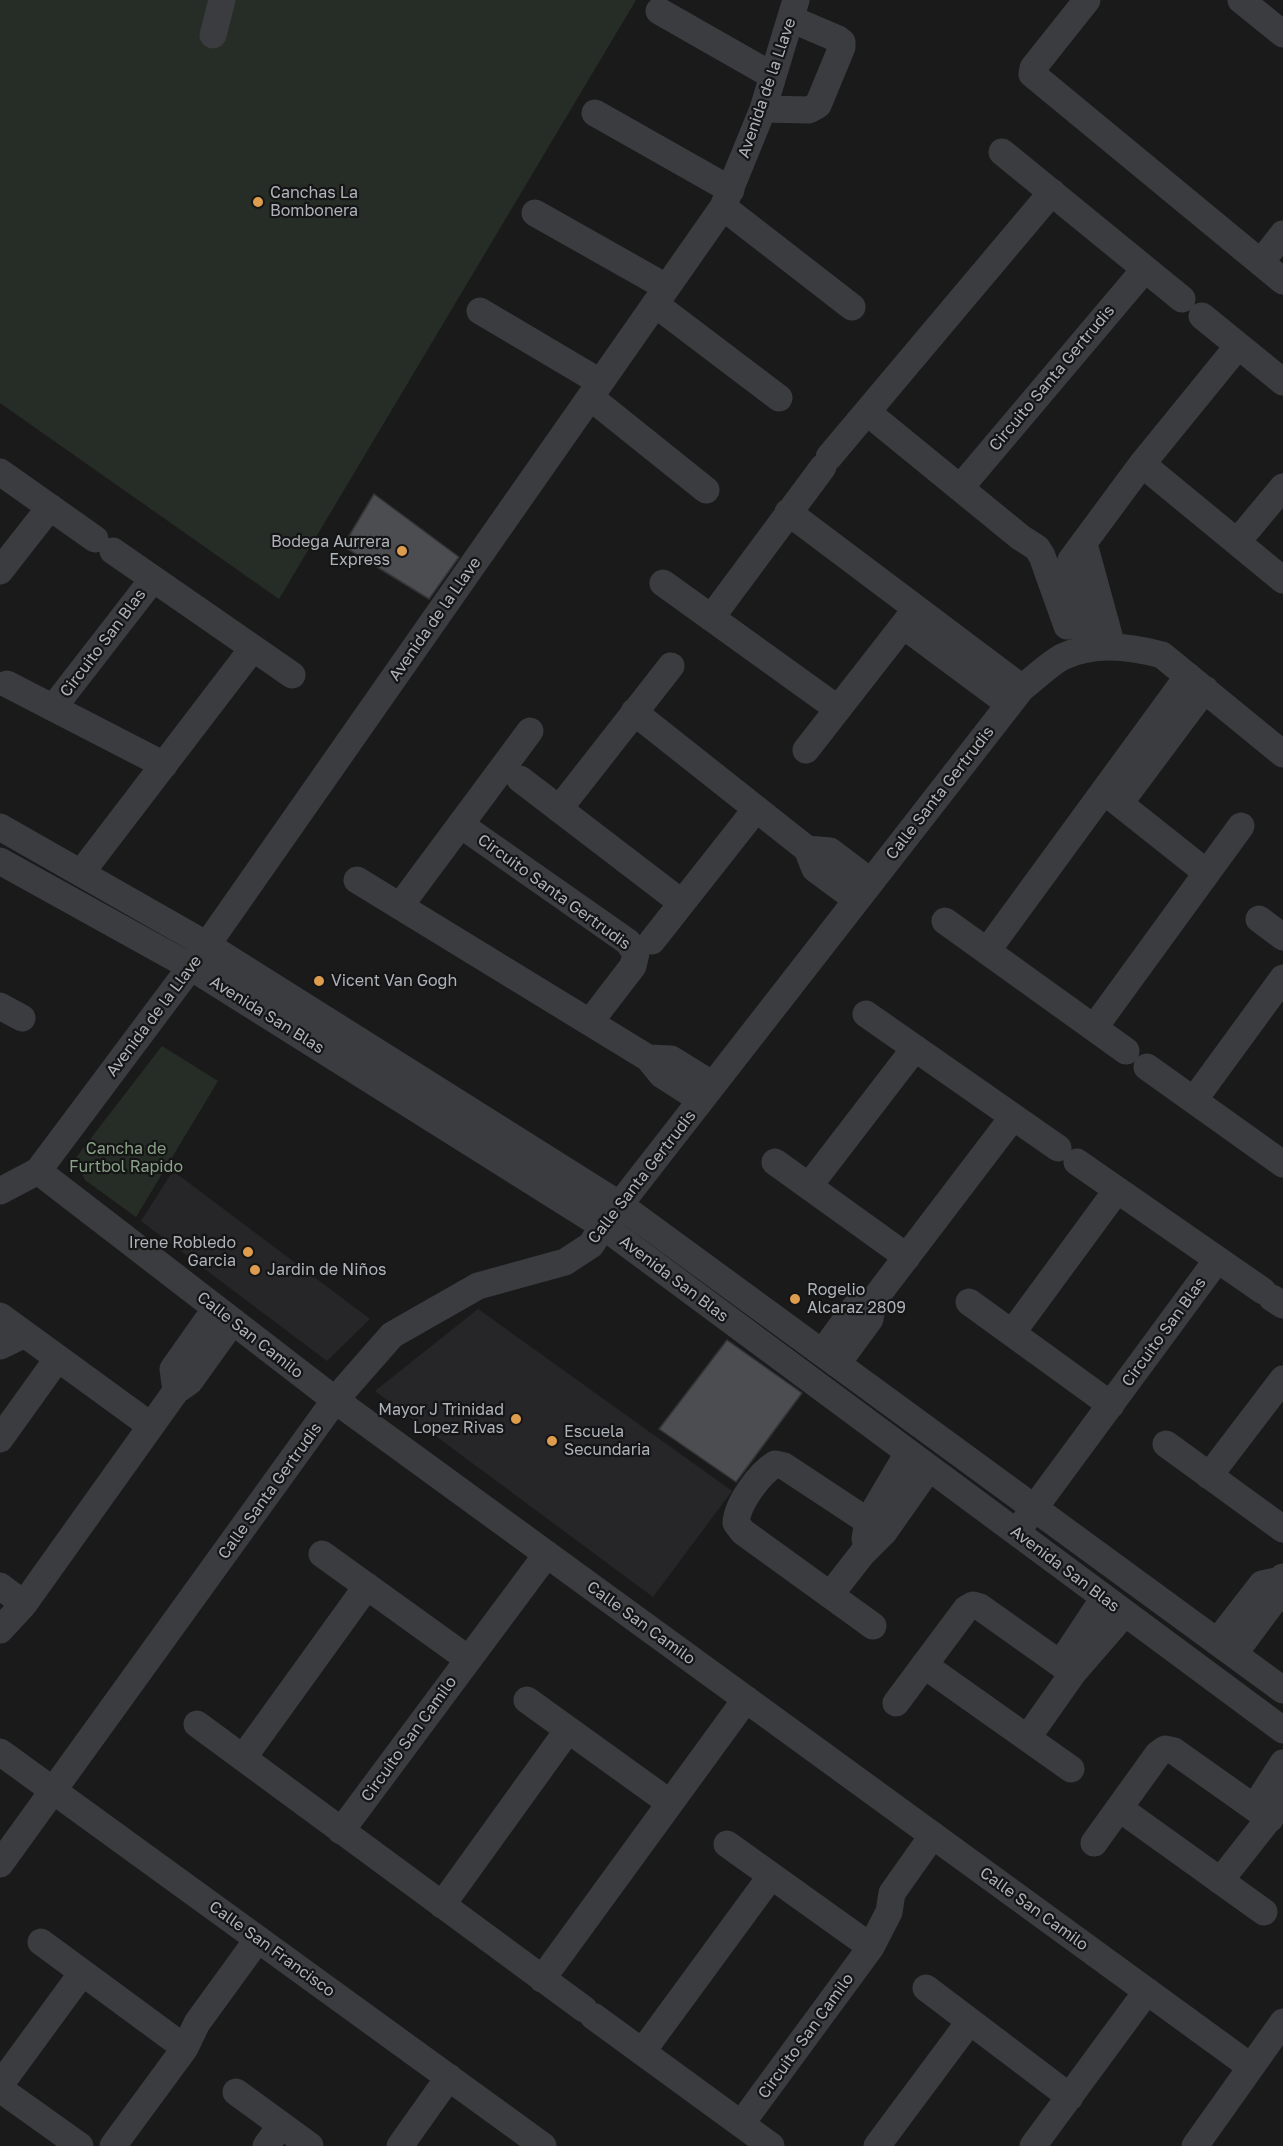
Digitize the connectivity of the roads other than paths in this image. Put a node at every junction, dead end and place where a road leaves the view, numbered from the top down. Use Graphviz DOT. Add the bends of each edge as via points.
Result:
graph roads {
  1 [pos="222,0"];
  2 [pos="1087,0"];
  3 [pos="1241,0"];
  4 [pos="793,9"];
  5 [pos="659,11"];
  6 [pos="1283,34"];
  7 [pos="213,35"];
  8 [pos="773,76"];
  9 [pos="763,109"];
  10 [pos="595,113"];
  11 [pos="1002,152"];
  12 [pos="1052,192"];
  13 [pos="727,198"];
  14 [pos="535,213"];
  15 [pos="1283,234"];
  16 [pos="1261,262"];
  17 [pos="1145,269"];
  18 [pos="1283,281"];
  19 [pos="661,296"];
  20 [pos="852,307"];
  21 [pos="480,311"];
  22 [pos="1238,346"];
  23 [pos="1283,382"];
  24 [pos="595,390"];
  25 [pos="779,398"];
  26 [pos="867,412"];
  27 [pos="1142,464"];
  28 [pos="0,472"];
  29 [pos="1283,487"];
  30 [pos="960,488"];
  31 [pos="706,490"];
  32 [pos="50,507"];
  33 [pos="788,512"];
  34 [pos="1237,542"];
  35 [pos="0,570"];
  36 [pos="153,579"];
  37 [pos="1283,580"];
  38 [pos="663,583"];
  39 [pos="910,617"];
  40 [pos="711,618"];
  41 [pos="253,648"];
  42 [pos="1084,651"];
  43 [pos="670,666"];
  44 [pos="292,675"];
  45 [pos="1197,682"];
  46 [pos="6,684"];
  47 [pos="1016,696"];
  48 [pos="53,708"];
  49 [pos="838,709"];
  50 [pos="634,712"];
  51 [pos="530,731"];
  52 [pos="806,750"];
  53 [pos="1283,754"];
  54 [pos="164,765"];
  55 [pos="520,779"];
  56 [pos="1112,797"];
  57 [pos="559,809"];
  58 [pos="756,809"];
  59 [pos="460,825"];
  60 [pos="1241,826"];
  61 [pos="0,827"];
  62 [pos="0,861"];
  63 [pos="81,873"];
  64 [pos="1207,873"];
  65 [pos="357,880"];
  66 [pos="864,891"];
  67 [pos="682,903"];
  68 [pos="400,906"];
  69 [pos="1259,919"];
  70 [pos="945,921"];
  71 [pos="1283,937"];
  72 [pos="652,941"];
  73 [pos="207,945"];
  74 [pos="987,951"];
  75 [pos="191,967"];
  76 [pos="1283,978"];
  77 [pos="866,1014"];
  78 [pos="590,1022"];
  79 [pos="1094,1028"];
  80 [pos="915,1048"];
  81 [pos="707,1092"];
  82 [pos="1194,1100"];
  83 [pos="1013,1117"];
  84 [pos="775,1162"];
  85 [pos="1283,1164"];
  86 [pos="38,1171"];
  87 [pos="809,1186"];
  88 [pos="1117,1190"];
  89 [pos="0,1191"];
  90 [pos="620,1205"];
  91 [pos="603,1226"];
  92 [pos="907,1257"];
  93 [pos="1217,1260"];
  94 [pos="1272,1298"];
  95 [pos="969,1302"];
  96 [pos="225,1315"];
  97 [pos="0,1316"];
  98 [pos="1012,1333"];
  99 [pos="25,1334"];
  100 [pos="0,1346"];
  101 [pos="58,1358"];
  102 [pos="829,1358"];
  103 [pos="1283,1379"];
  104 [pos="335,1400"];
  105 [pos="1104,1400"];
  106 [pos="151,1426"];
  107 [pos="1,1434"];
  108 [pos="1166,1444"];
  109 [pos="918,1460"];
  110 [pos="1209,1476"];
  111 [pos="1028,1504"];
  112 [pos="876,1526"];
  113 [pos="1010,1528"];
  114 [pos="1283,1529"];
  115 [pos="539,1549"];
  116 [pos="322,1554"];
  117 [pos="1282,1579"];
  118 [pos="0,1586"];
  119 [pos="367,1586"];
  120 [pos="830,1595"];
  121 [pos="24,1604"];
  122 [pos="1114,1606"];
  123 [pos="873,1626"];
  124 [pos="0,1630"];
  125 [pos="1225,1648"];
  126 [pos="462,1654"];
  127 [pos="924,1665"];
  128 [pos="1067,1668"];
  129 [pos="1283,1690"];
  130 [pos="739,1694"];
  131 [pos="526,1700"];
  132 [pos="896,1703"];
  133 [pos="197,1724"];
  134 [pos="568,1730"];
  135 [pos="1283,1731"];
  136 [pos="1028,1737"];
  137 [pos="0,1752"];
  138 [pos="243,1758"];
  139 [pos="1283,1763"];
  140 [pos="1071,1768"];
  141 [pos="53,1791"];
  142 [pos="664,1799"];
  143 [pos="1119,1808"];
  144 [pos="1269,1809"];
  145 [pos="341,1831"];
  146 [pos="940,1840"];
  147 [pos="1094,1843"];
  148 [pos="727,1844"];
  149 [pos="0,1864"];
  150 [pos="771,1876"];
  151 [pos="1220,1881"];
  152 [pos="442,1905"];
  153 [pos="1264,1912"];
  154 [pos="258,1939"];
  155 [pos="41,1942"];
  156 [pos="871,1947"];
  157 [pos="82,1973"];
  158 [pos="542,1979"];
  159 [pos="1141,1987"];
  160 [pos="926,1988"];
  161 [pos="970,2021"];
  162 [pos="1283,2022"];
  163 [pos="185,2048"];
  164 [pos="642,2052"];
  165 [pos="1251,2067"];
  166 [pos="456,2083"];
  167 [pos="0,2087"];
  168 [pos="236,2092"];
  169 [pos="1063,2092"];
  170 [pos="741,2124"];
  171 [pos="273,2135"];
  172 [pos="80,2146"];
  173 [pos="113,2146"];
  174 [pos="310,2146"];
  175 [pos="400,2146"];
  176 [pos="420,2146"];
  177 [pos="543,2146"];
  178 [pos="771,2146"];
  179 [pos="877,2146"];
  180 [pos="1033,2146"];
  181 [pos="1196,2146"];
  1 -- 7 [label="street"];
  2 -- 16 [label="street" via="1032,74"];
  3 -- 6 [label="street"];
  4 -- 8 [label="street, Avenida de la Llave"];
  4 -- 9 [label="street" via="842,42 842,47 818,105 809,110"];
  5 -- 8 [label="street"];
  8 -- 9 [label="street, Avenida de la Llave"];
  9 -- 13 [label="street, Avenida de la Llave"];
  10 -- 13 [label="street"];
  11 -- 12 [label="street"];
  12 -- 17 [label="street"];
  12 -- 26 [label="street"];
  13 -- 19 [label="street, Avenida de la Llave"];
  13 -- 20 [label="street"];
  14 -- 19 [label="street"];
  15 -- 16 [label="street"];
  16 -- 18 [label="street"];
  17 -- 22 [label="street"];
  17 -- 30 [label="street, Circuito Santa Gertrudis"];
  19 -- 24 [label="street, Avenida de la Llave"];
  19 -- 25 [label="street"];
  21 -- 24 [label="street"];
  22 -- 23 [label="street"];
  22 -- 27 [label="street"];
  24 -- 31 [label="street"];
  24 -- 73 [label="street, Avenida de la Llave"];
  26 -- 30 [label="street"];
  26 -- 33 [label="street"];
  27 -- 34 [label="street"];
  27 -- 42 [label="street" via="1084,544"];
  28 -- 32 [label="street, Circuito San Blas"];
  29 -- 34 [label="street"];
  30 -- 42 [label="street" via="1020,537"];
  32 -- 35 [label="street"];
  32 -- 36 [label="street, Circuito San Blas"];
  33 -- 39 [label="street"];
  33 -- 40 [label="street"];
  34 -- 37 [label="street"];
  36 -- 41 [label="street, Circuito San Blas"];
  36 -- 48 [label="street, Circuito San Blas"];
  38 -- 40 [label="street"];
  39 -- 47 [label="street"];
  39 -- 49 [label="street"];
  40 -- 49 [label="street"];
  41 -- 44 [label="street, Circuito San Blas"];
  41 -- 54 [label="street"];
  42 -- 45 [label="street" via="1138,648 1162,655"];
  42 -- 47 [label="street, Calle Santa Gertrudis"];
  43 -- 50 [label="street"];
  45 -- 53 [label="street"];
  45 -- 56 [label="street"];
  46 -- 48 [label="street, Circuito San Blas"];
  47 -- 66 [label="street, Calle Santa Gertrudis"];
  48 -- 54 [label="street, Circuito San Blas"];
  49 -- 52 [label="street"];
  50 -- 57 [label="street"];
  50 -- 58 [label="street"];
  51 -- 59 [label="street, Circuito Santa Gertrudis"];
  54 -- 63 [label="street"];
  55 -- 57 [label="street"];
  56 -- 64 [label="street"];
  56 -- 74 [label="street"];
  57 -- 67 [label="street"];
  58 -- 66 [label="street" via="807,849 830,851"];
  58 -- 67 [label="street, Circuito Santa Gertrudis"];
  59 -- 68 [label="street, Circuito Santa Gertrudis"];
  59 -- 78 [label="street, Circuito Santa Gertrudis" via="628,942 636,953 633,966"];
  60 -- 64 [label="street"];
  61 -- 63 [label="street, Avenida San Blas"];
  62 -- 75 [label="street, Avenida San Blas"];
  63 -- 73 [label="street, Avenida San Blas"];
  64 -- 79 [label="street"];
  65 -- 68 [label="street"];
  66 -- 81 [label="street, Calle Santa Gertrudis"];
  67 -- 72 [label="street, Circuito Santa Gertrudis"];
  68 -- 78 [label="street"];
  69 -- 71 [label="street"];
  70 -- 74 [label="street"];
  73 -- 75 [label="street, Avenida de la Llave"];
  73 -- 90 [label="street, Avenida San Blas"];
  74 -- 79 [label="street"];
  75 -- 86 [label="street, Avenida de la Llave"];
  75 -- 91 [label="street, Avenida San Blas"];
  76 -- 82 [label="street"];
  77 -- 80 [label="street, Circuito San Blas"];
  78 -- 81 [label="street" via="648,1058 671,1059"];
  79 -- 82 [label="street"];
  80 -- 83 [label="street, Circuito San Blas"];
  80 -- 87 [label="street"];
  81 -- 90 [label="street, Calle Santa Gertrudis"];
  82 -- 85 [label="street"];
  83 -- 88 [label="street, Circuito San Blas"];
  83 -- 92 [label="street"];
  84 -- 87 [label="street"];
  86 -- 89 [label="street, Avenida de la Llave"];
  86 -- 96 [label="street, Calle San Camilo"];
  87 -- 92 [label="street"];
  88 -- 93 [label="street, Circuito San Blas"];
  88 -- 98 [label="street"];
  90 -- 91 [label="street, Calle Santa Gertrudis"];
  90 -- 102 [label="street, Avenida San Blas"];
  91 -- 104 [label="street, Calle Santa Gertrudis" via="591,1245 565,1262 478,1286 392,1335"];
  91 -- 109 [label="street, Avenida San Blas"];
  92 -- 102 [label="street" via="873,1301 870,1319"];
  93 -- 94 [label="street, Circuito San Blas"];
  93 -- 105 [label="street, Circuito San Blas"];
  95 -- 98 [label="street"];
  96 -- 104 [label="street, Calle San Camilo"];
  96 -- 106 [label="street" via="173,1369 176,1390"];
  97 -- 99 [label="street"];
  98 -- 105 [label="street"];
  99 -- 100 [label="street"];
  99 -- 101 [label="street"];
  101 -- 106 [label="street"];
  101 -- 107 [label="street"];
  102 -- 111 [label="street, Avenida San Blas"];
  103 -- 110 [label="street"];
  104 -- 115 [label="street, Calle San Camilo"];
  104 -- 141 [label="street, Calle Santa Gertrudis"];
  105 -- 111 [label="street, Circuito San Blas"];
  106 -- 121 [label="street"];
  108 -- 110 [label="street"];
  109 -- 112 [label="street"];
  109 -- 113 [label="street, Avenida San Blas"];
  110 -- 114 [label="street"];
  111 -- 113 [label="street, Circuito San Blas"];
  111 -- 125 [label="street, Avenida San Blas"];
  112 -- 120 [label="street" via="862,1554"];
  112 -- 120 [label="street" via="784,1466 775,1464 766,1470 737,1511 736,1523 743,1532"];
  113 -- 122 [label="street, Avenida San Blas"];
  115 -- 126 [label="street, Circuito San Camilo"];
  115 -- 130 [label="street, Calle San Camilo"];
  116 -- 119 [label="street"];
  117 -- 125 [label="street" via="1275,1599"];
  118 -- 121 [label="street"];
  119 -- 126 [label="street"];
  119 -- 138 [label="street"];
  120 -- 123 [label="street"];
  121 -- 124 [label="street"];
  122 -- 128 [label="street"];
  122 -- 135 [label="street, Avenida San Blas"];
  125 -- 129 [label="street, Avenida San Blas"];
  126 -- 145 [label="street, Circuito San Camilo"];
  127 -- 128 [label="street" via="973,1605"];
  127 -- 132 [label="street"];
  127 -- 136 [label="street"];
  128 -- 136 [label="street"];
  130 -- 142 [label="street"];
  130 -- 146 [label="street, Calle San Camilo"];
  131 -- 134 [label="street"];
  133 -- 138 [label="street"];
  134 -- 142 [label="street"];
  134 -- 152 [label="street"];
  136 -- 140 [label="street"];
  137 -- 141 [label="street, Calle San Francisco"];
  138 -- 145 [label="street"];
  139 -- 144 [label="street"];
  141 -- 149 [label="street, Calle Santa Gertrudis"];
  141 -- 154 [label="street, Calle San Francisco"];
  142 -- 158 [label="street"];
  143 -- 144 [label="street" via="1165,1749"];
  143 -- 147 [label="street"];
  143 -- 151 [label="street"];
  144 -- 151 [label="street"];
  145 -- 152 [label="street"];
  146 -- 156 [label="street, Circuito San Camilo" via="892,1893 889,1912"];
  146 -- 159 [label="street, Calle San Camilo"];
  148 -- 150 [label="street"];
  150 -- 156 [label="street"];
  150 -- 164 [label="street"];
  151 -- 153 [label="street"];
  152 -- 158 [label="street"];
  154 -- 163 [label="street" via="197,2024"];
  154 -- 166 [label="street, Calle San Francisco"];
  155 -- 157 [label="street"];
  156 -- 170 [label="street, Circuito San Camilo"];
  157 -- 163 [label="street"];
  157 -- 167 [label="street"];
  158 -- 164 [label="street"];
  159 -- 165 [label="street, Calle San Camilo"];
  159 -- 169 [label="street"];
  160 -- 161 [label="street"];
  161 -- 169 [label="street"];
  161 -- 179 [label="street"];
  162 -- 165 [label="street"];
  163 -- 173 [label="street"];
  164 -- 170 [label="street"];
  165 -- 181 [label="street"];
  166 -- 175 [label="street"];
  166 -- 176 [label="street"];
  166 -- 177 [label="street, Calle San Francisco"];
  167 -- 172 [label="street"];
  168 -- 171 [label="street"];
  169 -- 180 [label="street"];
  170 -- 178 [label="street"];
  171 -- 174 [label="street"];
}
